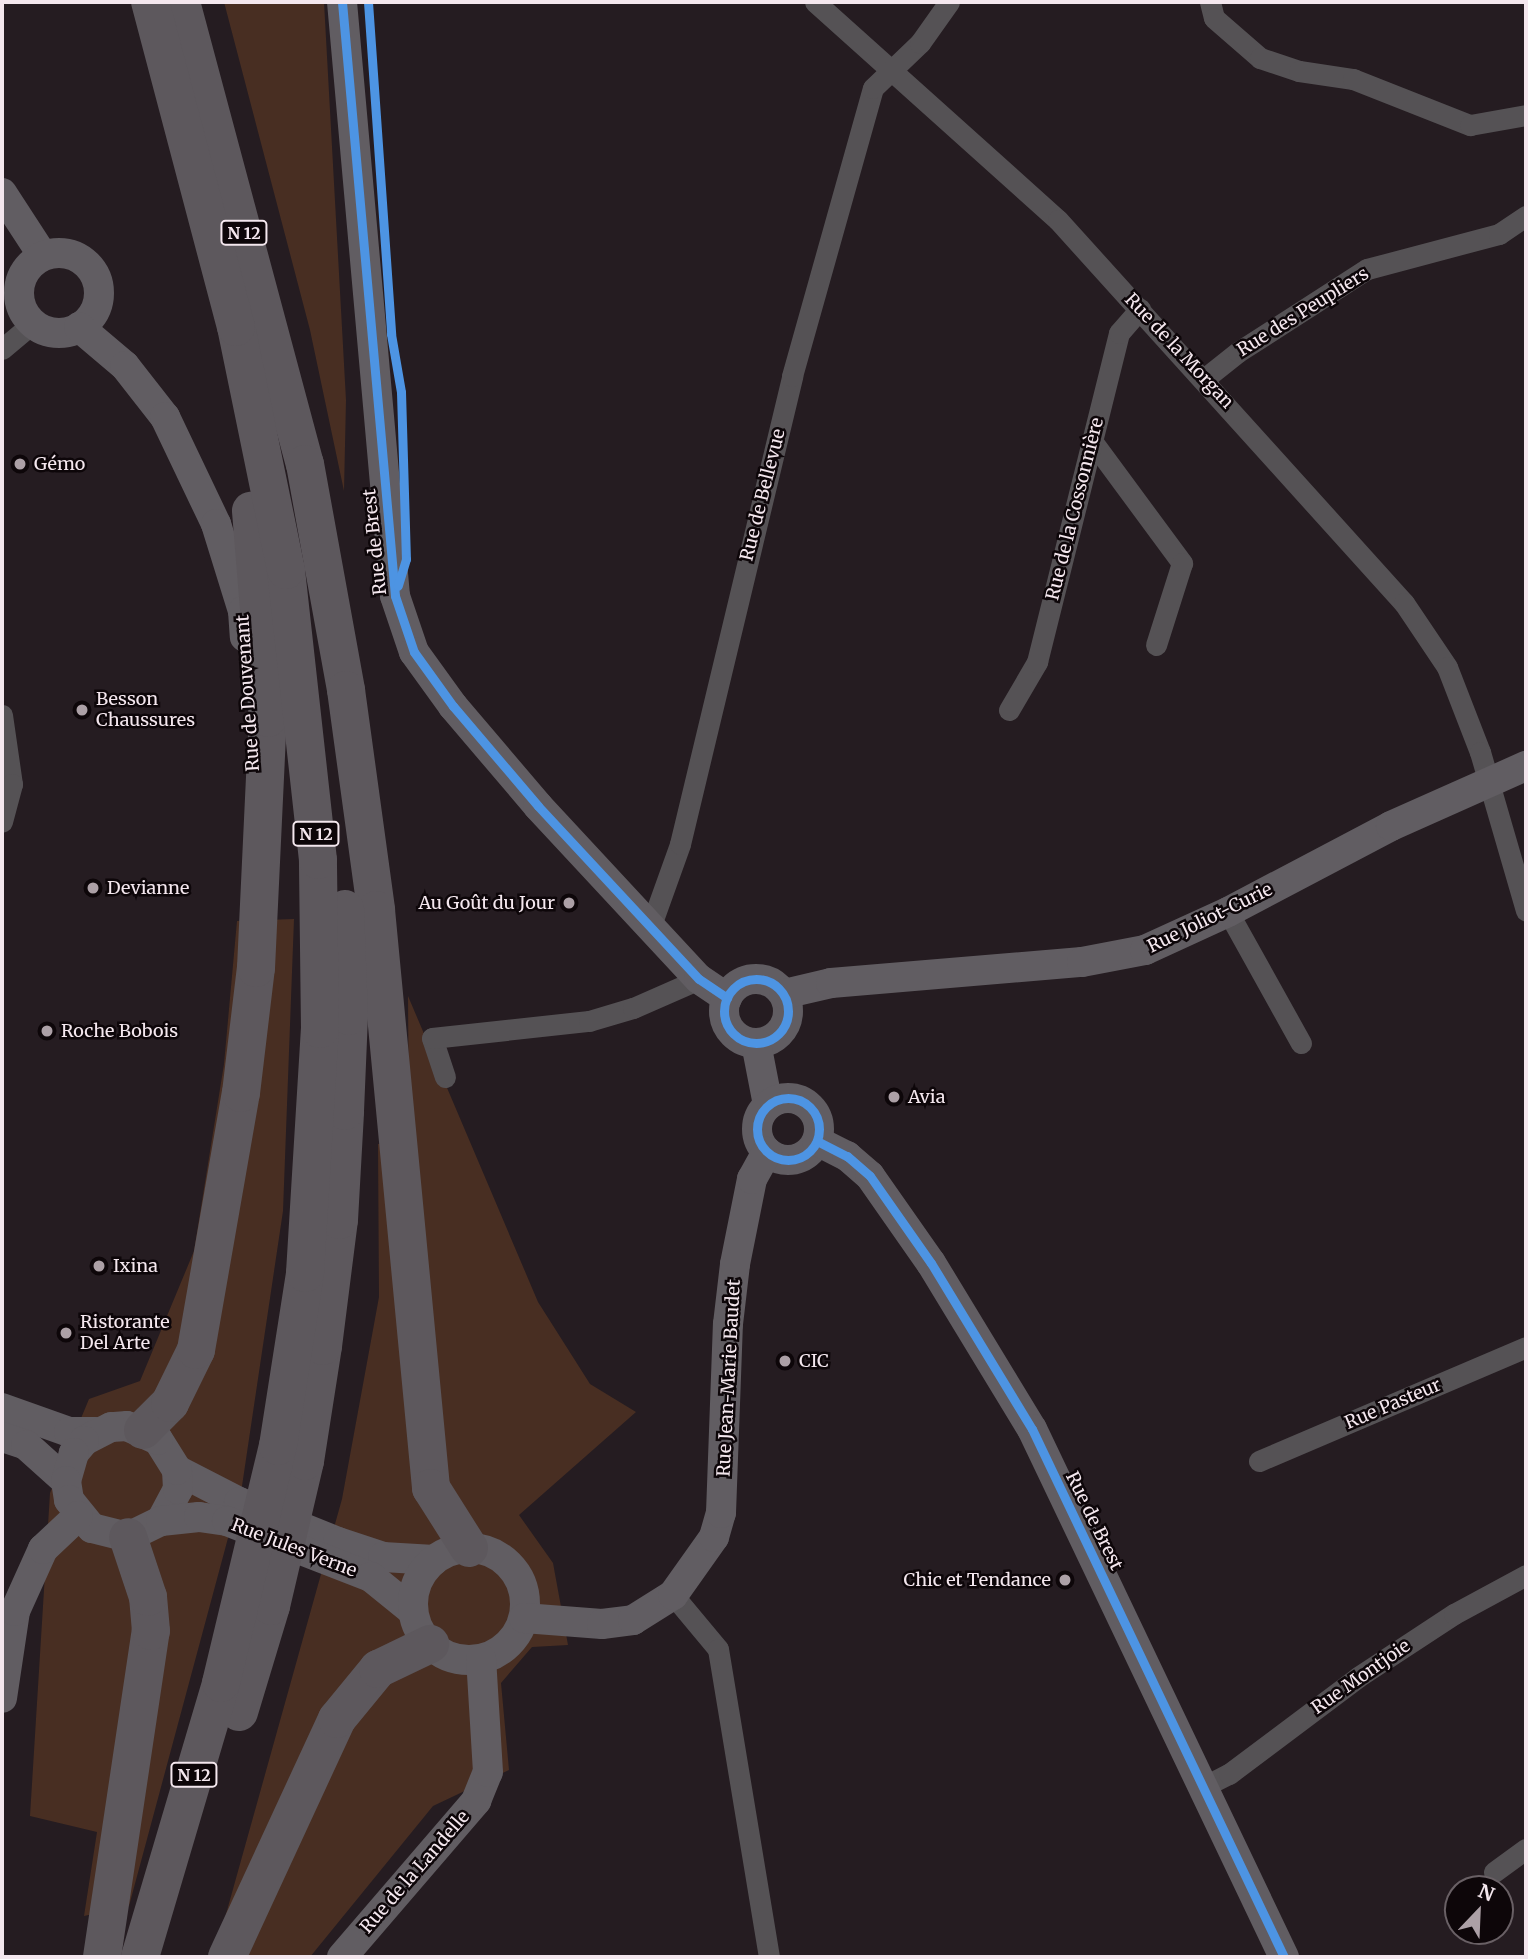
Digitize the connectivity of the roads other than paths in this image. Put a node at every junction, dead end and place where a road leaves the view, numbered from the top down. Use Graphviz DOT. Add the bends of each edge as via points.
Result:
graph roads {
  1 [pos="150,2"];
  2 [pos="181,2"];
  3 [pos="342,2"];
  4 [pos="815,2"];
  5 [pos="949,2"];
  6 [pos="1210,2"];
  7 [pos="890,67"];
  8 [pos="1526,115"];
  9 [pos="2,193"];
  10 [pos="1526,216"];
  11 [pos="210,229"];
  12 [pos="43,256"];
  13 [pos="1140,309"];
  14 [pos="33,323"];
  15 [pos="79,327"];
  16 [pos="2,349"];
  17 [pos="1204,379"];
  18 [pos="1092,441"];
  19 [pos="305,464"];
  20 [pos="1156,645"];
  21 [pos="1009,710"];
  22 [pos="2,715"];
  23 [pos="1526,766"];
  24 [pos="1489,782"];
  25 [pos="2,822"];
  26 [pos="260,858"];
  27 [pos="1526,910"];
  28 [pos="1228,912"];
  29 [pos="650,928"];
  30 [pos="699,979"];
  31 [pos="784,994"];
  32 [pos="727,998"];
  33 [pos="766,1040"];
  34 [pos="1301,1043"];
  35 [pos="445,1077"];
  36 [pos="778,1102"];
  37 [pos="817,1141"];
  38 [pos="767,1152"];
  39 [pos="1526,1347"];
  40 [pos="2,1408"];
  41 [pos="143,1430"];
  42 [pos="96,1433"];
  43 [pos="2,1437"];
  44 [pos="291,1454"];
  45 [pos="1259,1461"];
  46 [pos="177,1470"];
  47 [pos="66,1481"];
  48 [pos="78,1516"];
  49 [pos="145,1529"];
  50 [pos="469,1548"];
  51 [pos="434,1560"];
  52 [pos="1526,1575"];
  53 [pos="673,1595"];
  54 [pos="258,1598"];
  55 [pos="524,1618"];
  56 [pos="422,1628"];
  57 [pos="481,1659"];
  58 [pos="2,1698"];
  59 [pos="1201,1788"];
  60 [pos="1526,1849"];
  61 [pos="1494,1872"];
  62 [pos="102,1957"];
  63 [pos="140,1957"];
  64 [pos="164,1957"];
  65 [pos="227,1957"];
  66 [pos="342,1957"];
  67 [pos="769,1957"];
  68 [pos="1284,1957"];
  1 -- 11 [label="highway, N 12"];
  2 -- 19 [label="highway, N 12"];
  3 -- 29 [label="street, Rue de Brest" via="395,596 414,652 453,706"];
  4 -- 7 [label="street, Rue de la Morgan"];
  5 -- 7 [label="street, Rue de Bellevue" via="920,43"];
  6 -- 8 [label="street" via="1214,18 1253,55 1299,71 1353,79 1470,125"];
  7 -- 13 [label="street, Rue de la Morgan" via="1058,220"];
  7 -- 29 [label="street, Rue de Bellevue" via="873,88 847,171 789,389 680,844"];
  9 -- 12 [label="street"];
  10 -- 17 [label="street, Rue des Peupliers" via="1499,234 1367,269 1237,352"];
  11 -- 26 [label="highway" via="218,332 254,530 265,650 268,718"];
  11 -- 44 [label="highway, N 12" via="256,413 286,570 318,860 320,1017 313,1191"];
  12 -- 14 [label="street" via="23,273 19,286 24,313"];
  12 -- 15 [label="street" via="75,256 92,270 98,302"];
  13 -- 17 [label="street, Rue de la Morgan"];
  13 -- 18 [label="street, Rue de la Cossonnière" via="1119,333"];
  14 -- 15 [label="street" via="50,332"];
  14 -- 16 [label="street"];
  15 -- 26 [label="street, Rue de Douvenant" via="125,366 165,417 216,524 243,611"];
  17 -- 24 [label="street, Rue de la Morgan" via="1405,603 1447,667"];
  18 -- 20 [label="street" via="1182,563"];
  18 -- 21 [label="street, Rue de la Cossonnière" via="1037,662"];
  19 -- 44 [label="highway, N 12" via="344,868 349,1016 339,1220"];
  19 -- 50 [label="highway" via="346,690 376,910 431,1488"];
  22 -- 25 [label="street" via="12,784"];
  23 -- 24 [label="street, Rue Joliot-Curie"];
  24 -- 27 [label="street, Rue de la Morgan"];
  24 -- 28 [label="street, Rue Joliot-Curie" via="1391,826"];
  26 -- 41 [label="highway" via="256,968 241,1093 196,1350 170,1403"];
  28 -- 31 [label="street, Rue Joliot-Curie" via="1145,950 1110,959 831,983"];
  28 -- 34 [label="street"];
  29 -- 30 [label="street, Rue de Brest"];
  30 -- 32 [label="street, Rue de Brest"];
  30 -- 35 [label="street" via="633,1008 589,1021 432,1038"];
  31 -- 32 [label="street" via="769,981 749,980"];
  31 -- 33 [label="street" via="786,1022"];
  32 -- 33 [label="street" via="730,1029"];
  33 -- 36 [label="street"];
  36 -- 37 [label="street" via="814,1112"];
  36 -- 38 [label="street" via="757,1128"];
  37 -- 38 [label="street" via="795,1159"];
  37 -- 59 [label="street, Rue de Brest" via="847,1156 870,1175 931,1263 1019,1407"];
  38 -- 53 [label="street, Rue Jean-Marie Baudet" via="752,1179 735,1264 728,1324 721,1513 714,1537"];
  39 -- 45 [label="street, Rue Pasteur"];
  40 -- 42 [label="street" via="69,1432"];
  41 -- 42 [label="street" via="111,1427"];
  41 -- 46 [label="street" via="170,1453"];
  42 -- 47 [label="street" via="74,1453"];
  43 -- 47 [label="street" via="36,1453"];
  44 -- 54 [label="highway, N 12"];
  46 -- 49 [label="street" via="178,1489"];
  46 -- 51 [label="street, Rue Jules Verne" via="239,1503 338,1542 383,1557"];
  47 -- 48 [label="street"];
  48 -- 49 [label="street" via="92,1528"];
  48 -- 58 [label="street" via="43,1549 15,1611"];
  49 -- 56 [label="street, Rue Jules Verne" via="199,1517 228,1521 371,1577"];
  49 -- 62 [label="highway" via="151,1631"];
  50 -- 51 [label="street"];
  50 -- 55 [label="street" via="501,1558 514,1570 526,1601"];
  51 -- 56 [label="street" via="414,1592"];
  52 -- 59 [label="street, Rue Montjoie" via="1380,1663 1229,1774"];
  53 -- 55 [label="street, Rue Jean-Marie Baudet" via="633,1620 602,1624"];
  53 -- 67 [label="street" via="718,1648"];
  54 -- 63 [label="highway, N 12"];
  54 -- 64 [label="highway, N 12"];
  55 -- 57 [label="street" via="508,1645"];
  56 -- 57 [label="street" via="463,1660"];
  56 -- 65 [label="highway" via="378,1669 337,1719"];
  57 -- 66 [label="street, Rue de la Landelle" via="488,1772 476,1801"];
  59 -- 68 [label="street, Rue de Brest"];
  60 -- 61 [label="street"];
}
